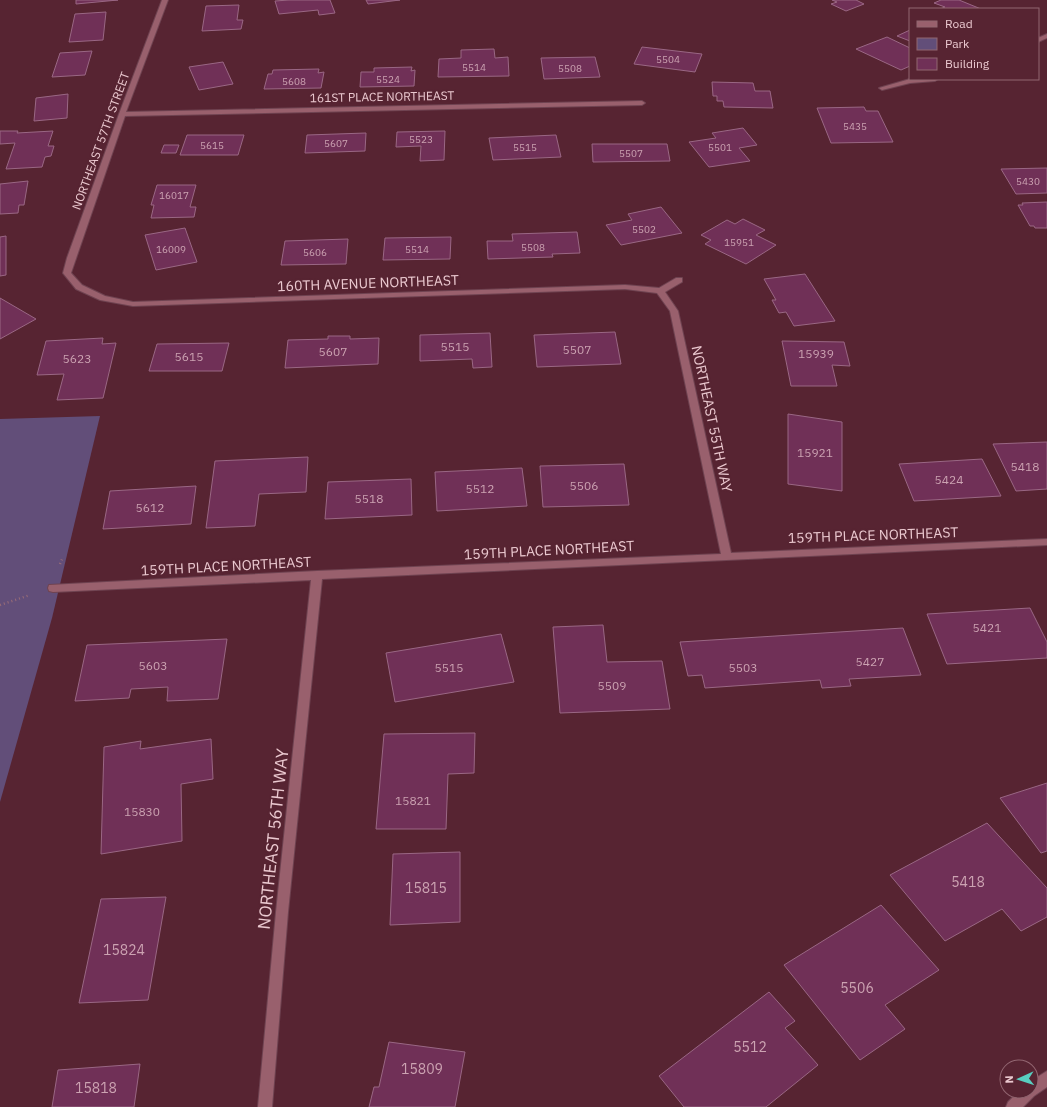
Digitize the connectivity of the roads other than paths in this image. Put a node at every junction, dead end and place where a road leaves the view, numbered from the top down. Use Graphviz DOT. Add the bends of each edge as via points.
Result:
graph roads {
  1 [pos="165,0"];
  2 [pos="922,80"];
  3 [pos="882,88"];
  4 [pos="642,103"];
  5 [pos="122,114"];
  6 [pos="679,280"];
  7 [pos="79,287"];
  8 [pos="660,291"];
  9 [pos="1047,542"];
  10 [pos="727,556"];
  11 [pos="317,575"];
  12 [pos="53,588"];
  13 [pos="1021,1099"];
  14 [pos="265,1107"];
  15 [pos="1013,1107"];
  1 -- 5 [label="street, NORTHEAST 57TH STREET"];
  2 -- 3 [label="street"];
  4 -- 5 [label="street, 161ST PLACE NORTHEAST"];
  5 -- 7 [label="street, NORTHEAST 57TH STREET" via="67,273"];
  6 -- 8 [label="street"];
  7 -- 8 [label="street, 160TH AVENUE NORTHEAST" via="103,298 133,304 625,287"];
  8 -- 10 [label="street, NORTHEAST 55TH WAY" via="674,311"];
  9 -- 10 [label="street, 159TH PLACE NORTHEAST"];
  10 -- 11 [label="street, 159TH PLACE NORTHEAST"];
  11 -- 12 [label="street, 159TH PLACE NORTHEAST"];
  11 -- 14 [label="street, NORTHEAST 56TH WAY" via="282,912"];
  13 -- 15 [label="street"];
}
